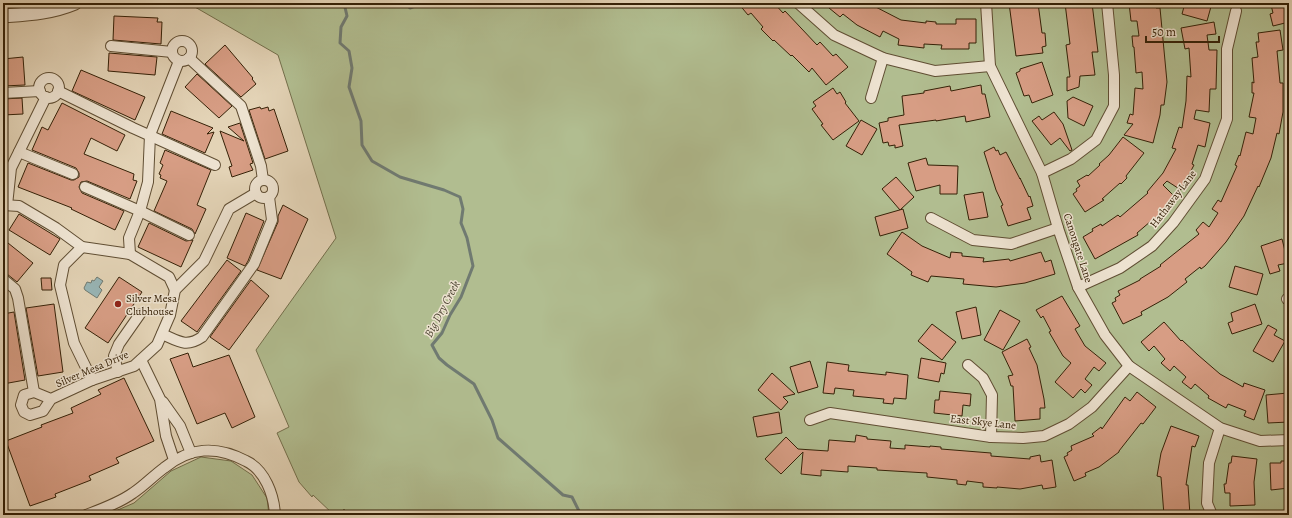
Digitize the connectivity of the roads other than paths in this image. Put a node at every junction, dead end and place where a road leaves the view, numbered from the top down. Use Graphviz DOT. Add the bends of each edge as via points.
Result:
graph roads {
  1 [pos="75,3"];
  2 [pos="798,3"];
  3 [pos="986,3"];
  4 [pos="1107,3"];
  5 [pos="1236,11"];
  6 [pos="3,16"];
  7 [pos="111,46"];
  8 [pos="172,52"];
  9 [pos="189,58"];
  10 [pos="883,58"];
  11 [pos="179,61"];
  12 [pos="990,66"];
  13 [pos="58,91"];
  14 [pos="3,93"];
  15 [pos="43,94"];
  16 [pos="871,98"];
  17 [pos="150,135"];
  18 [pos="19,152"];
  19 [pos="215,165"];
  20 [pos="7,167"];
  21 [pos="73,174"];
  22 [pos="1042,174"];
  23 [pos="263,180"];
  24 [pos="86,188"];
  25 [pos="256,193"];
  26 [pos="269,197"];
  27 [pos="5,205"];
  28 [pos="140,211"];
  29 [pos="931,218"];
  30 [pos="1058,228"];
  31 [pos="189,235"];
  32 [pos="82,247"];
  33 [pos="130,254"];
  34 [pos="3,279"];
  35 [pos="1078,287"];
  36 [pos="175,290"];
  37 [pos="140,314"];
  38 [pos="162,334"];
  39 [pos="141,360"];
  40 [pos="968,365"];
  41 [pos="1129,366"];
  42 [pos="118,372"];
  43 [pos="92,380"];
  44 [pos="34,392"];
  45 [pos="51,399"];
  46 [pos="160,399"];
  47 [pos="810,420"];
  48 [pos="1220,428"];
  49 [pos="991,437"];
  50 [pos="1289,440"];
  51 [pos="191,453"];
  52 [pos="174,460"];
  53 [pos="86,515"];
  54 [pos="275,515"];
  55 [pos="1212,515"];
  1 -- 6 [label="street" via="38,14"];
  2 -- 10 [label="street" via="834,35"];
  3 -- 12 [label="street, Canongate Lane"];
  4 -- 22 [label="street" via="1114,75 1114,106 1096,140 1071,159"];
  5 -- 35 [label="street, Hathaway Lane" via="1228,49 1227,119 1205,179 1173,223 1152,246 1120,268"];
  7 -- 8 [label="street"];
  8 -- 9 [label="street" via="173,47 179,42 187,43 191,48"];
  8 -- 11 [label="street"];
  9 -- 11 [label="street"];
  9 -- 23 [label="street" via="240,106 261,166"];
  10 -- 12 [label="street" via="935,71"];
  10 -- 16 [label="street"];
  11 -- 17 [label="street"];
  12 -- 22 [label="street, Canongate Lane"];
  13 -- 15 [label="street" via="54,96"];
  13 -- 15 [label="street" via="57,82 49,78 42,80 40,84"];
  13 -- 17 [label="street"];
  14 -- 15 [label="street"];
  15 -- 18 [label="street"];
  17 -- 19 [label="street"];
  17 -- 28 [label="street" via="148,182"];
  18 -- 20 [label="street"];
  18 -- 21 [label="street"];
  20 -- 27 [label="street"];
  22 -- 30 [label="street, Canongate Lane"];
  23 -- 25 [label="street" via="256,185"];
  23 -- 26 [label="street" via="270,181 274,186 274,192"];
  24 -- 28 [label="street"];
  25 -- 26 [label="street" via="262,198"];
  25 -- 36 [label="street" via="229,209 204,261"];
  26 -- 38 [label="street" via="272,220 254,264 202,337 184,344"];
  27 -- 32 [label="street" via="19,206"];
  28 -- 31 [label="street"];
  28 -- 33 [label="street" via="129,238"];
  29 -- 30 [label="street" via="973,240 1011,244"];
  30 -- 35 [label="street, Canongate Lane"];
  32 -- 33 [label="street"];
  32 -- 43 [label="street" via="64,265 60,285 74,343"];
  33 -- 36 [label="street" via="169,277"];
  34 -- 44 [label="street" via="15,289 18,298"];
  35 -- 41 [label="street, Canongate Lane" via="1105,335"];
  36 -- 38 [label="street, Silver Mesa Drive" via="170,315"];
  37 -- 42 [label="street" via="119,344 114,356"];
  38 -- 39 [label="street, Silver Mesa Drive" via="157,345"];
  39 -- 42 [label="street, Silver Mesa Drive" via="134,366"];
  39 -- 46 [label="street, Silver Mesa Drive"];
  40 -- 49 [label="street" via="983,378 992,395"];
  41 -- 48 [label="street, Canongate Lane"];
  41 -- 49 [label="street, East Skye Lane" via="1092,407 1069,424 1044,436"];
  42 -- 43 [label="street, Silver Mesa Drive"];
  43 -- 45 [label="street, Silver Mesa Drive"];
  44 -- 45 [label="street, Silver Mesa Drive"];
  44 -- 45 [label="street, Silver Mesa Drive" via="24,396 21,405 24,412 30,415 43,411"];
  46 -- 51 [label="street, Silver Mesa Drive" via="180,426"];
  46 -- 52 [label="street, Silver Mesa Drive" via="166,436"];
  47 -- 49 [label="street, East Skye Lane" via="830,413"];
  48 -- 50 [label="street, Canongate Lane" via="1260,441"];
  48 -- 55 [label="street" via="1209,463 1206,503"];
  51 -- 52 [label="street"];
  51 -- 54 [label="street" via="205,450 221,451 249,462 264,478"];
  52 -- 53 [label="street" via="131,495"];
}
